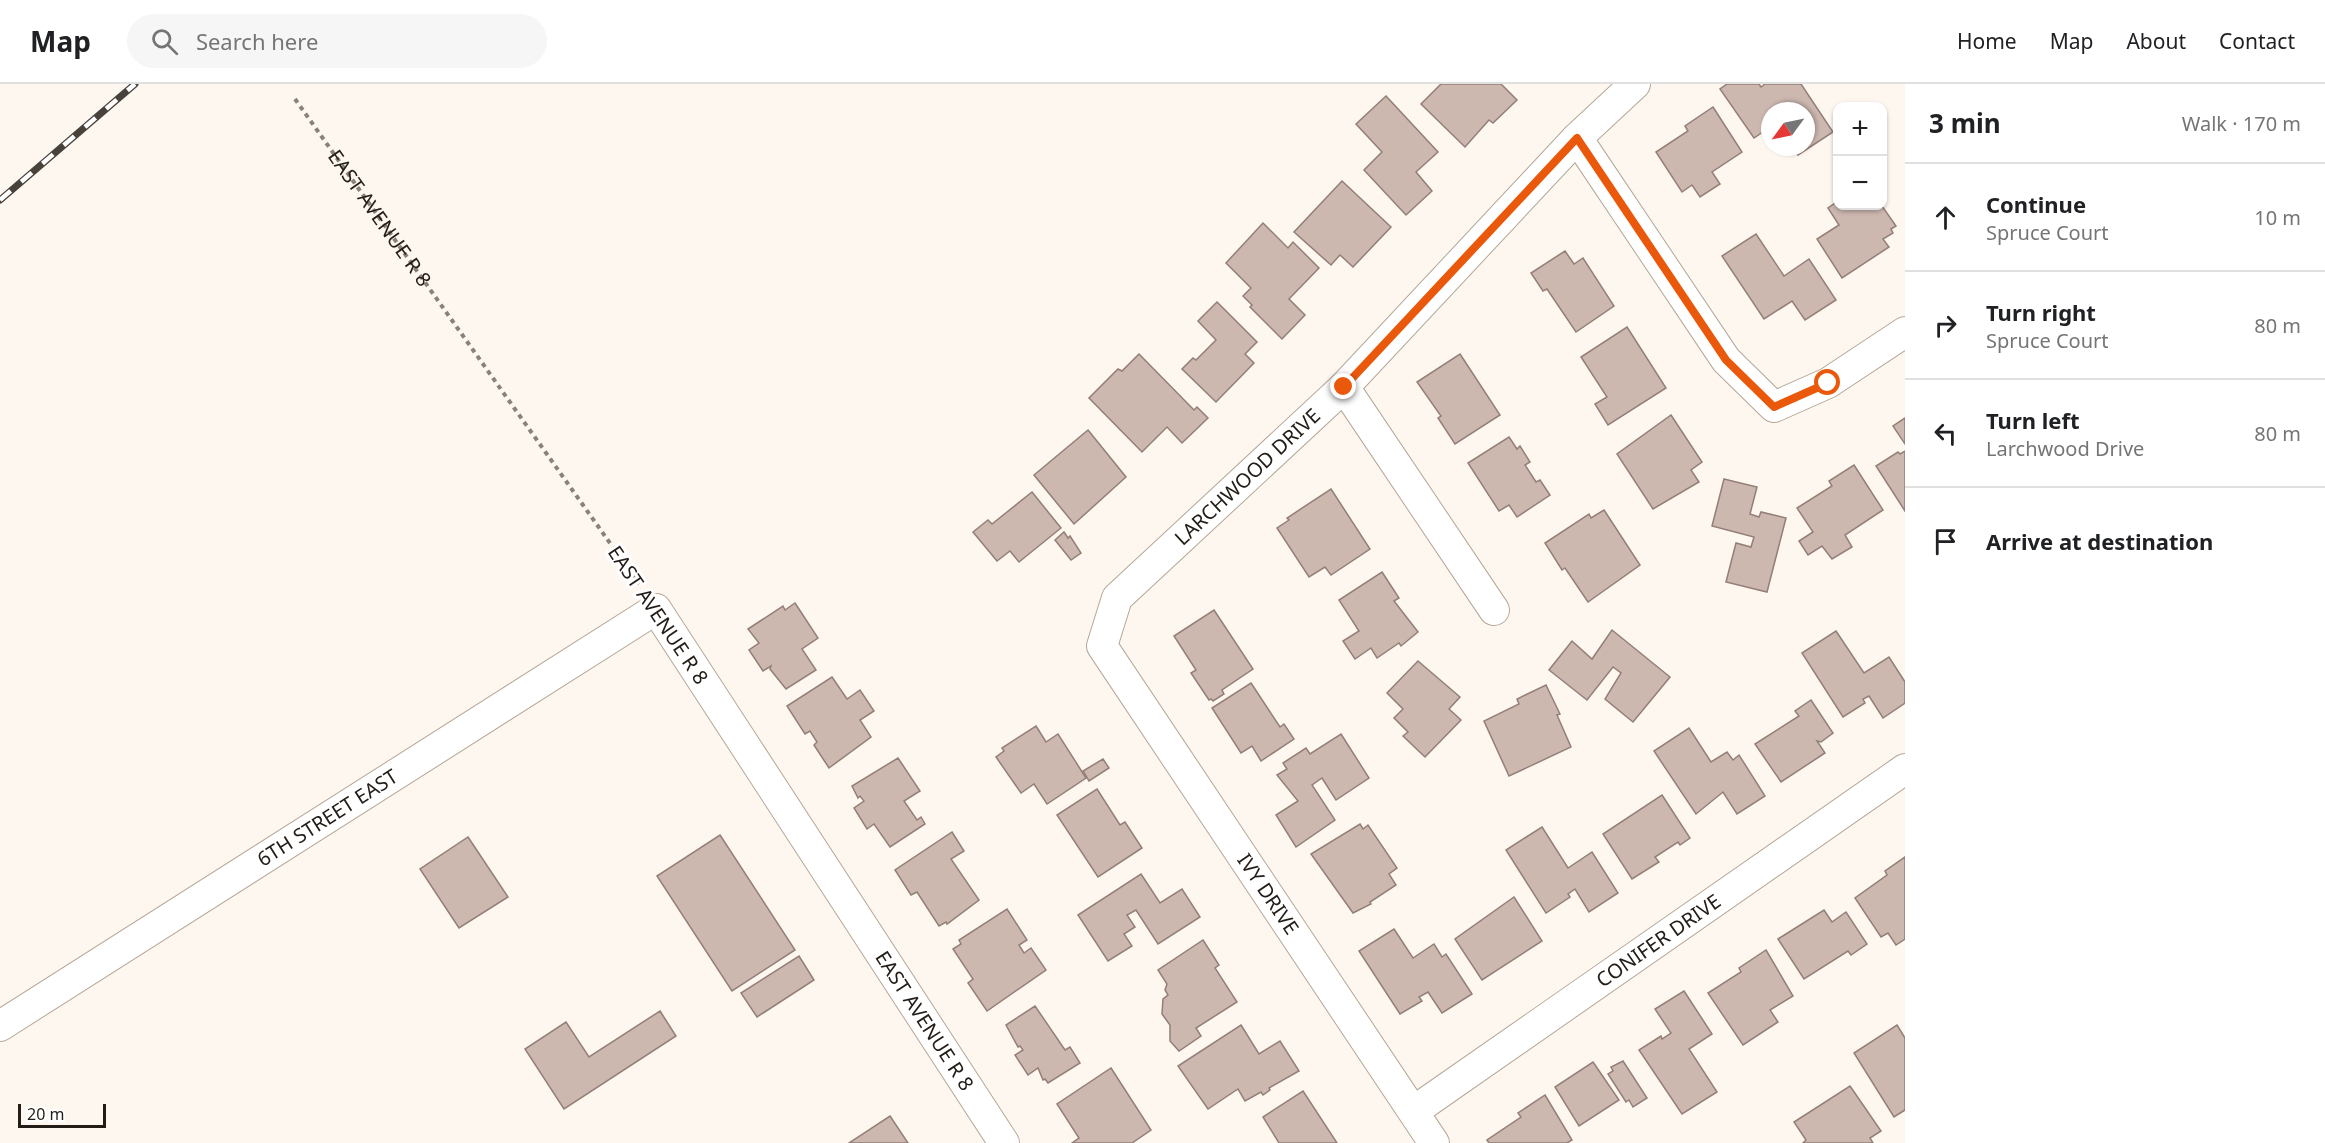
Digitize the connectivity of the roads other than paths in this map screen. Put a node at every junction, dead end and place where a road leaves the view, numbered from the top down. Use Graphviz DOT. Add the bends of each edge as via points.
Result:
graph roads {
  1 [pos="1635,84"];
  2 [pos="1577,138"];
  3 [pos="1905,332"];
  4 [pos="1344,387"];
  5 [pos="656,609"];
  6 [pos="1494,610"];
  7 [pos="1102,646"];
  8 [pos="1905,769"];
  9 [pos="0,1026"];
  10 [pos="1414,1111"];
  11 [pos="1004,1143"];
  12 [pos="1434,1143"];
  1 -- 2 [label="street, LARCHWOOD DRIVE"];
  2 -- 3 [label="street" via="1726,360 1774,407 1828,383"];
  2 -- 4 [label="street, LARCHWOOD DRIVE"];
  4 -- 6 [label="street"];
  4 -- 7 [label="street, LARCHWOOD DRIVE" via="1117,598"];
  5 -- 9 [label="street, 6TH STREET EAST"];
  5 -- 11 [label="street, EAST AVENUE R 8"];
  7 -- 10 [label="street, IVY DRIVE"];
  8 -- 10 [label="street, CONIFER DRIVE"];
  10 -- 12 [label="street, IVY DRIVE"];
}
